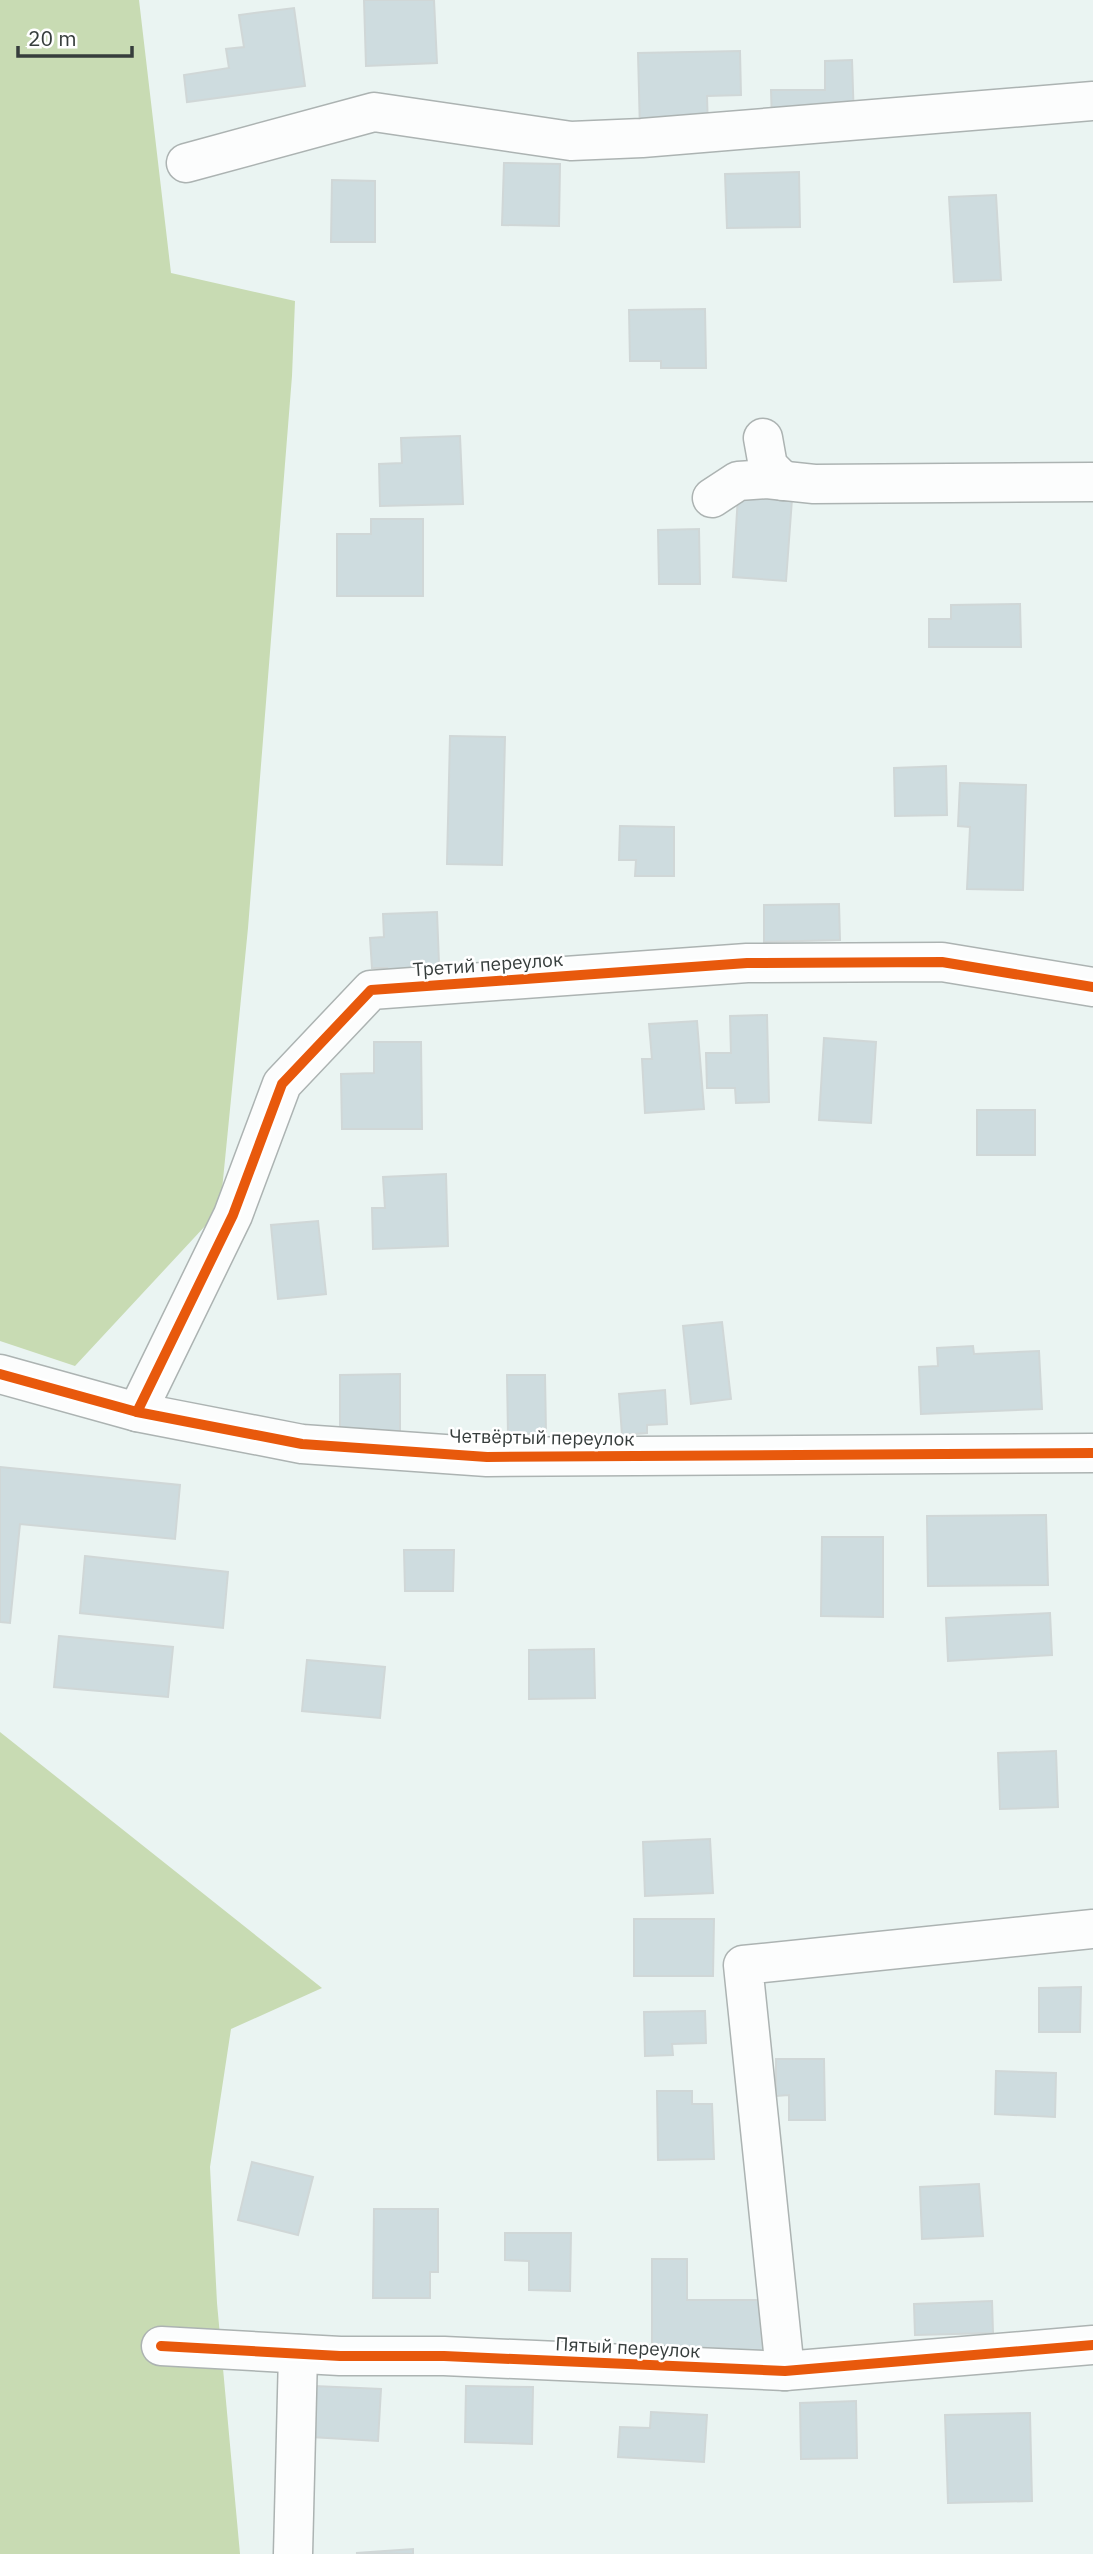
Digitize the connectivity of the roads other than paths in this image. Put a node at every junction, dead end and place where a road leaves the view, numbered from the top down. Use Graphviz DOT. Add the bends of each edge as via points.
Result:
graph roads {
  1 [pos="1093,101"];
  2 [pos="186,163"];
  3 [pos="764,438"];
  4 [pos="783,481"];
  5 [pos="1093,482"];
  6 [pos="712,498"];
  7 [pos="1093,987"];
  8 [pos="0,1374"];
  9 [pos="137,1412"];
  10 [pos="1093,1453"];
  11 [pos="1093,1929"];
  12 [pos="161,2346"];
  13 [pos="1093,2346"];
  14 [pos="298,2354"];
  15 [pos="785,2371"];
  16 [pos="293,2554"];
  1 -- 2 [label="street" via="571,141 374,112"];
  3 -- 4 [label="street" via="768,466"];
  4 -- 5 [label="street"];
  4 -- 6 [label="street" via="738,481"];
  7 -- 9 [label="street, Третий переулок" via="928,962 747,964 371,990 282,1083 233,1215"];
  8 -- 9 [label="street, Четвёртый переулок"];
  9 -- 10 [label="street, Четвёртый переулок" via="302,1444 487,1457"];
  11 -- 15 [label="street" via="743,1965"];
  12 -- 14 [label="street, Пятый переулок"];
  13 -- 15 [label="street, Пятый переулок"];
  14 -- 15 [label="street, Пятый переулок"];
  14 -- 16 [label="street"];
}
